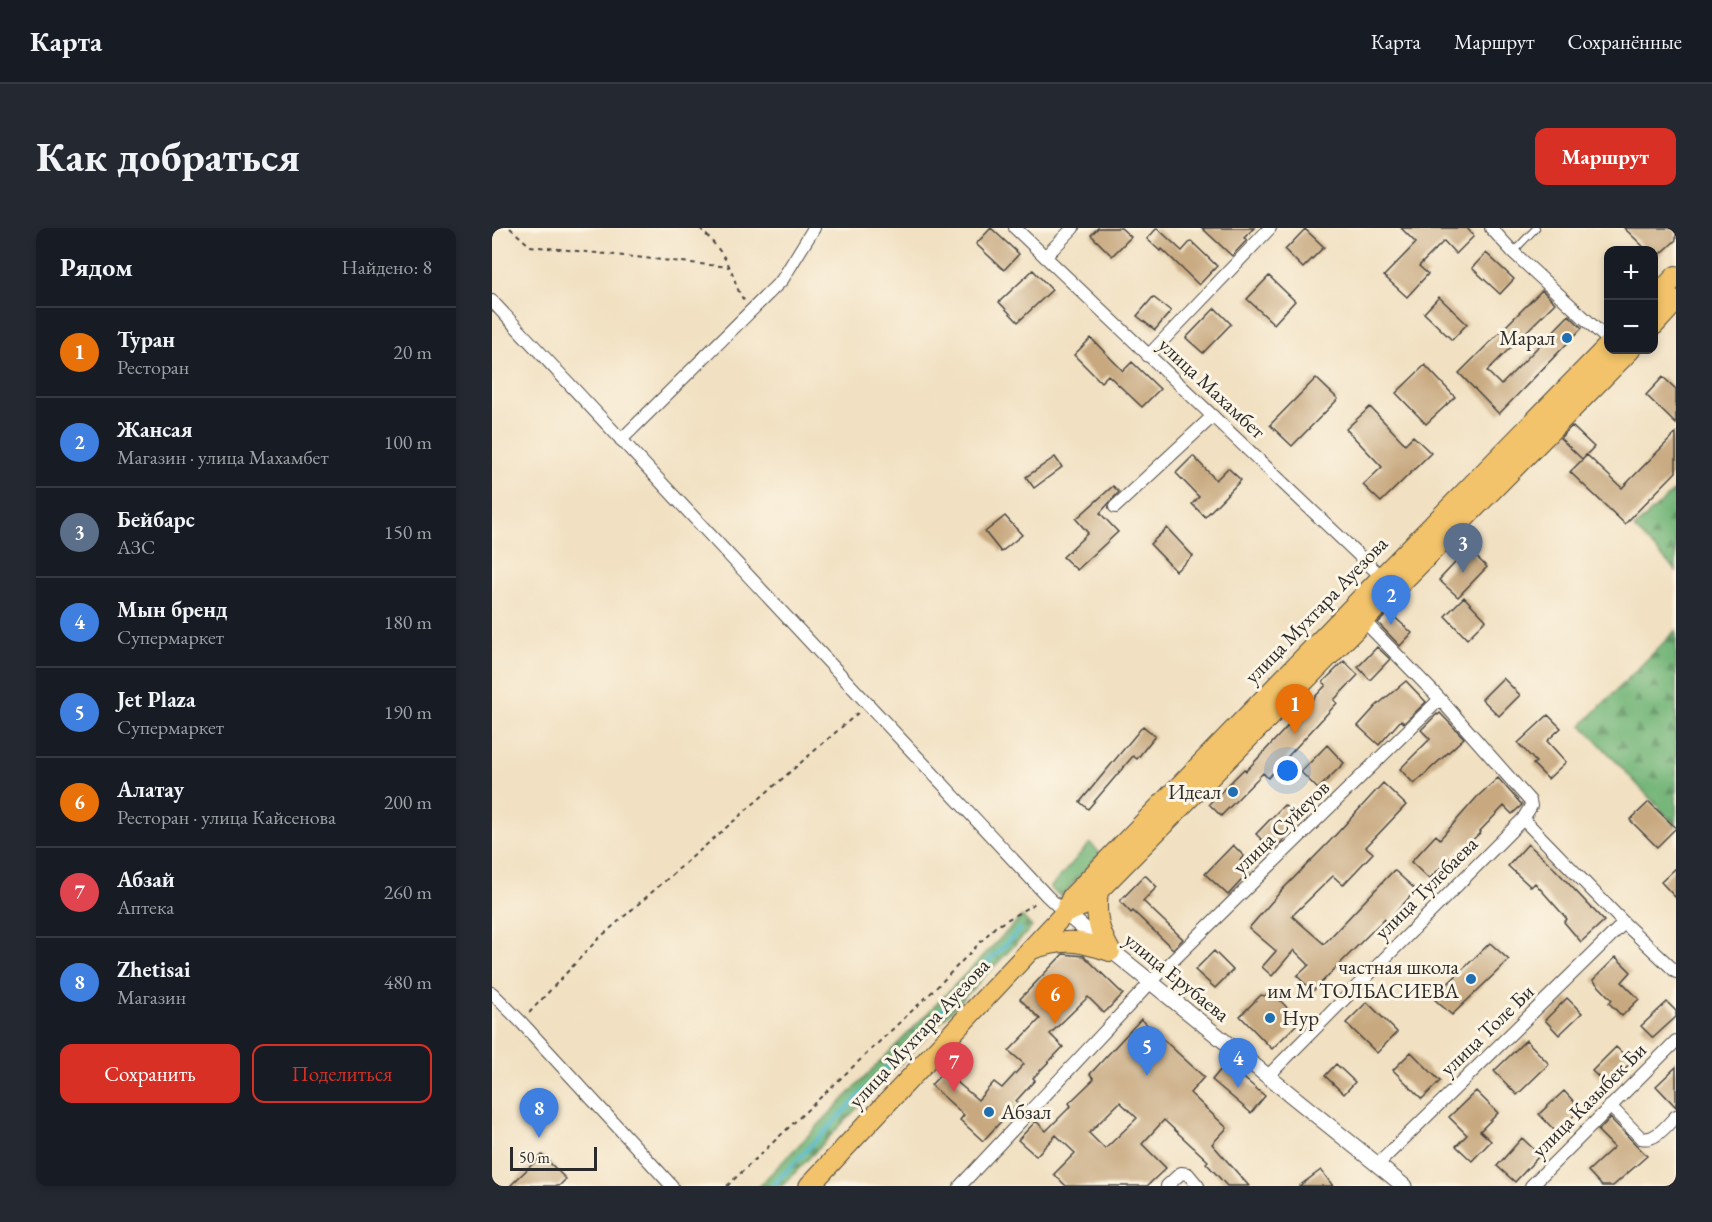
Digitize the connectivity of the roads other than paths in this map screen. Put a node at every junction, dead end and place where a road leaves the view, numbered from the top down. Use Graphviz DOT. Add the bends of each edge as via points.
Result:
graph roads {
  1 [pos="814,228"];
  2 [pos="1015,228"];
  3 [pos="1073,228"];
  4 [pos="1270,228"];
  5 [pos="1491,228"];
  6 [pos="1536,228"];
  7 [pos="1513,252"];
  8 [pos="1045,257"];
  9 [pos="1676,276"];
  10 [pos="1658,294"];
  11 [pos="492,301"];
  12 [pos="1676,301"];
  13 [pos="1658,320"];
  14 [pos="1604,336"];
  15 [pos="1617,354"];
  16 [pos="1148,356"];
  17 [pos="1213,416"];
  18 [pos="621,440"];
  19 [pos="1115,507"];
  20 [pos="1388,582"];
  21 [pos="1357,615"];
  22 [pos="1440,699"];
  23 [pos="1522,819"];
  24 [pos="1098,891"];
  25 [pos="1065,913"];
  26 [pos="1624,923"];
  27 [pos="1030,950"];
  28 [pos="1110,951"];
  29 [pos="1676,972"];
  30 [pos="1150,983"];
  31 [pos="492,993"];
  32 [pos="1676,1041"];
  33 [pos="1267,1077"];
  34 [pos="1610,1106"];
  35 [pos="1676,1116"];
  36 [pos="1377,1165"];
  37 [pos="1171,1182"];
  38 [pos="965,1184"];
  39 [pos="672,1186"];
  40 [pos="809,1186"];
  41 [pos="1198,1186"];
  42 [pos="1404,1186"];
  43 [pos="1531,1186"];
  1 -- 18 [label="street" via="782,280"];
  2 -- 8 [label="street, улица Махамбет"];
  3 -- 8 [label="street"];
  4 -- 16 [label="street"];
  5 -- 7 [label="street"];
  6 -- 7 [label="lane"];
  7 -- 14 [label="street"];
  8 -- 16 [label="street, улица Махамбет"];
  9 -- 10 [label="main road"];
  11 -- 18 [label="street"];
  12 -- 13 [label="main road"];
  15 -- 20 [label="main road, улица Мухтара Ауезова"];
  16 -- 17 [label="street, улица Махамбет"];
  17 -- 19 [label="street"];
  17 -- 20 [label="street, улица Махамбет"];
  18 -- 25 [label="street"];
  20 -- 21 [label="main road, улица Мухтара Ауезова"];
  21 -- 22 [label="street"];
  21 -- 24 [label="main road, улица Мухтара Ауезова"];
  21 -- 25 [label="main road, улица Мухтара Ауезова" via="1072,897"];
  22 -- 23 [label="street, улица Тулебаева" via="1530,801 1532,806"];
  22 -- 30 [label="street, улица Суйеуов"];
  23 -- 26 [label="street"];
  23 -- 33 [label="street, улица Тулебаева"];
  24 -- 25 [label="main road, улица Мухтара Ауезова" via="1084,905"];
  24 -- 28 [label="main road" via="1097,920"];
  25 -- 27 [label="main road, улица Мухтара Ауезова"];
  25 -- 28 [label="street, улица Ерубаева"];
  26 -- 29 [label="street"];
  26 -- 36 [label="street, улица Толе Би"];
  27 -- 28 [label="main road" via="1062,941 1087,943"];
  27 -- 40 [label="main road, улица Мухтара Ауезова"];
  28 -- 30 [label="street, улица Ерубаева"];
  30 -- 33 [label="street, улица Ерубаева"];
  30 -- 38 [label="street, улица Суйеуов"];
  31 -- 39 [label="street"];
  32 -- 34 [label="street, улица Казыбек Би"];
  33 -- 36 [label="street, улица Ерубаева"];
  34 -- 35 [label="street" via="1647,1140"];
  34 -- 43 [label="street, улица Казыбек Би"];
  36 -- 42 [label="street, улица Ерубаева"];
  37 -- 41 [label="street" via="1181,1173 1188,1174"];
}
